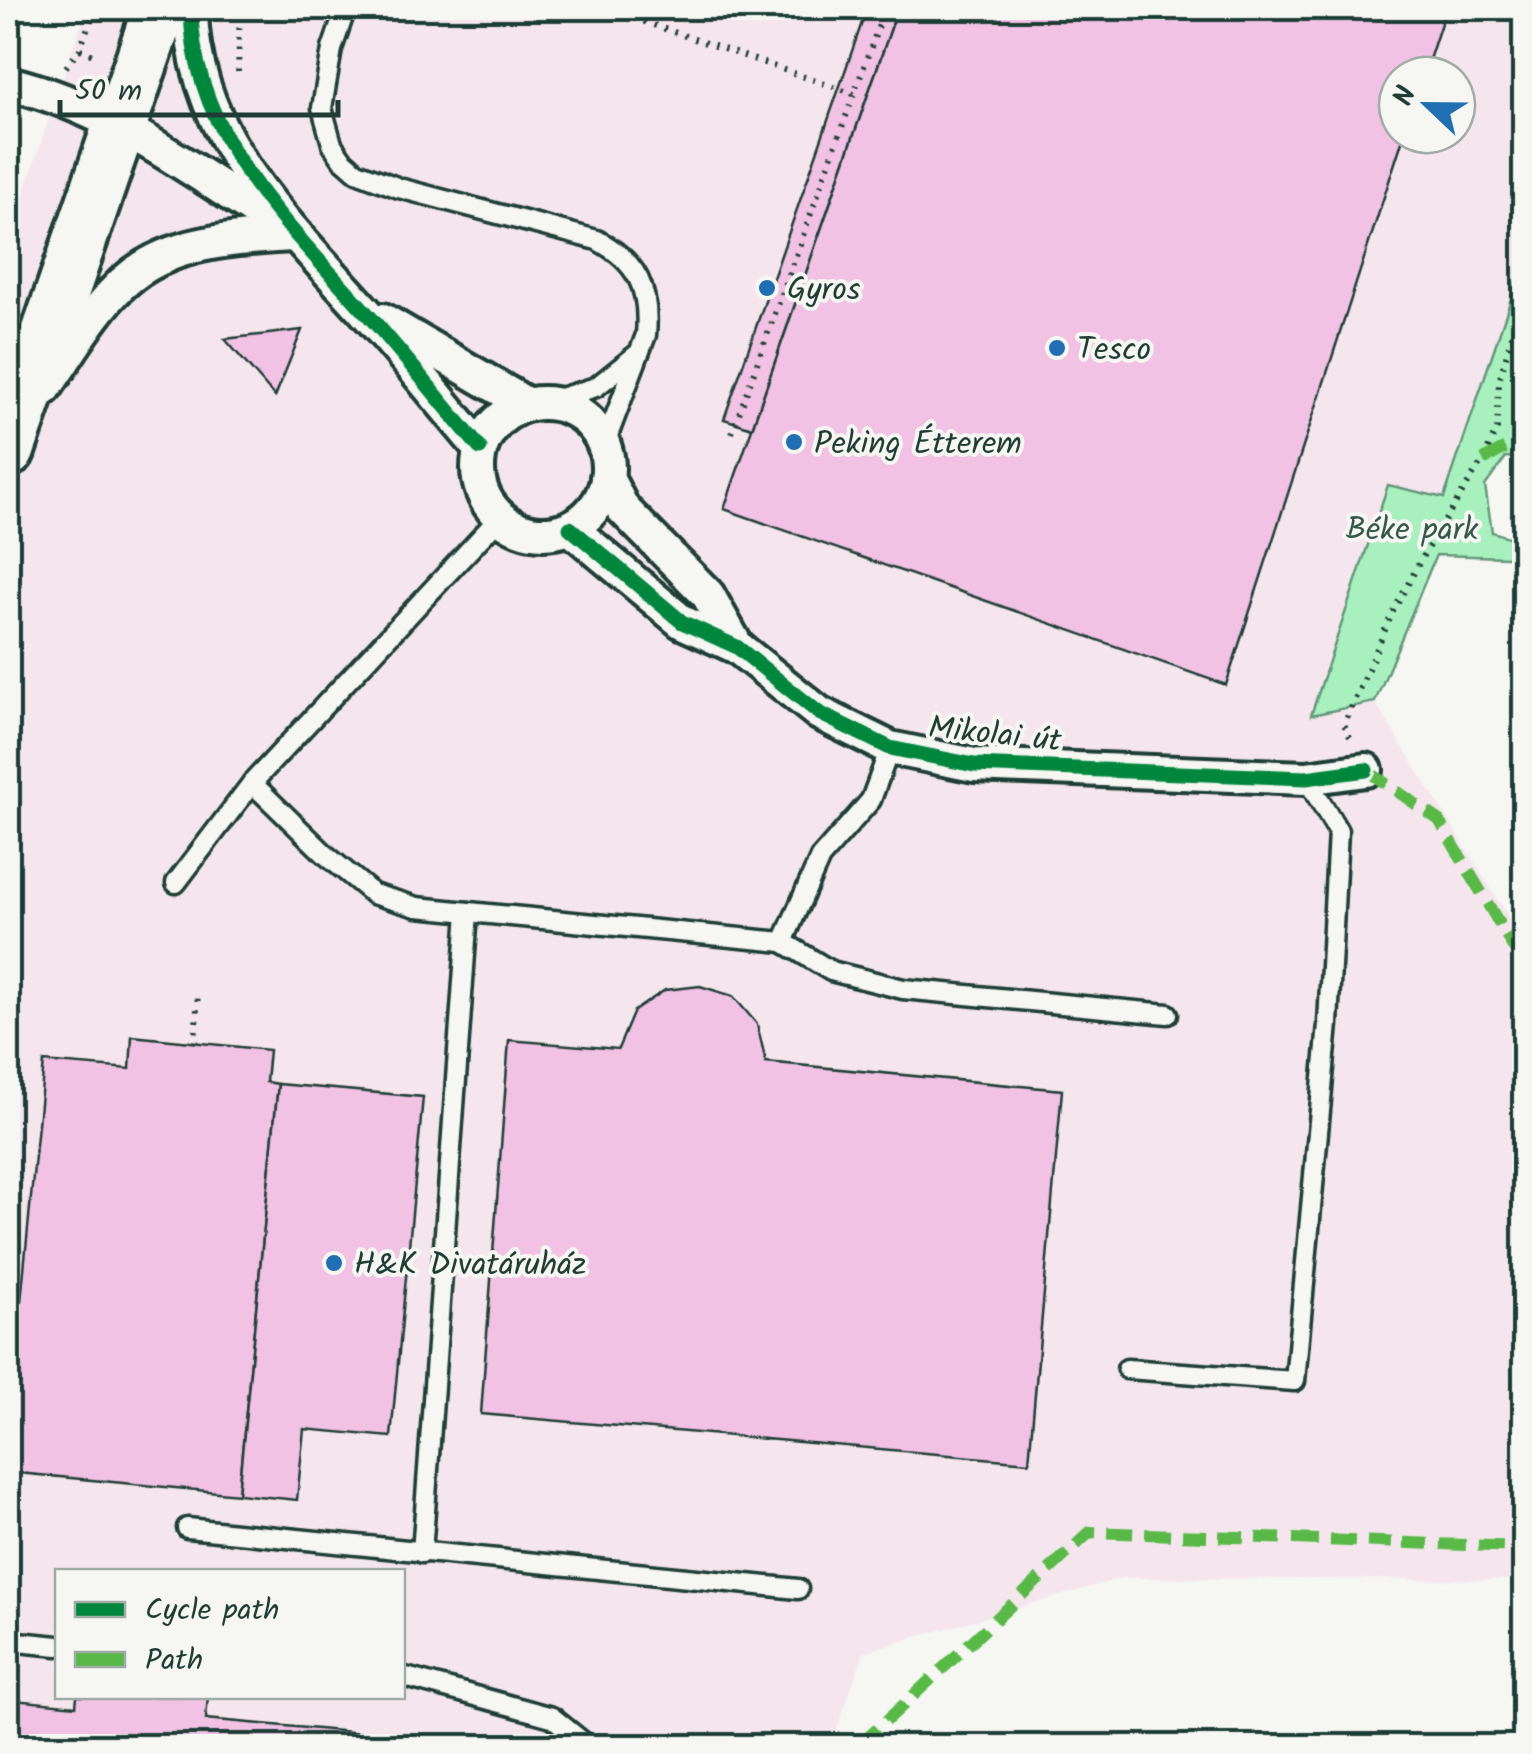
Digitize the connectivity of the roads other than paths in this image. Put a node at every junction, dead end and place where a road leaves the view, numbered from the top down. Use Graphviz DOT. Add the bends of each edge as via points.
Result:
graph roads {
  1 [pos="160,8"];
  2 [pos="191,8"];
  3 [pos="346,8"];
  4 [pos="8,83"];
  5 [pos="121,124"];
  6 [pos="293,235"];
  7 [pos="362,308"];
  8 [pos="640,351"];
  9 [pos="536,403"];
  10 [pos="10,441"];
  11 [pos="480,448"];
  12 [pos="606,462"];
  13 [pos="500,517"];
  14 [pos="570,528"];
  15 [pos="737,647"];
  16 [pos="890,748"];
  17 [pos="1366,770"];
  18 [pos="1306,778"];
  19 [pos="252,783"];
  20 [pos="176,883"];
  21 [pos="468,912"];
  22 [pos="783,942"];
  23 [pos="1168,1014"];
  24 [pos="1127,1369"];
  25 [pos="187,1528"];
  26 [pos="422,1553"];
  27 [pos="798,1589"];
  28 [pos="8,1641"];
  29 [pos="55,1646"];
  30 [pos="405,1677"];
  31 [pos="588,1746"];
  1 -- 5 [label="main road"];
  2 -- 6 [label="street" via="191,40 216,124"];
  3 -- 8 [label="lane" via="322,108 342,159 369,178 575,233 620,252 643,290 648,317"];
  4 -- 5 [label="street" via="48,92"];
  5 -- 6 [label="street"];
  5 -- 10 [label="main road"];
  6 -- 7 [label="street"];
  6 -- 10 [label="street" via="174,251 146,266 114,292"];
  7 -- 9 [label="street"];
  7 -- 11 [label="street"];
  8 -- 9 [label="lane" via="596,386"];
  8 -- 12 [label="lane"];
  9 -- 11 [label="street" via="506,413"];
  9 -- 12 [label="street" via="568,407 587,419"];
  11 -- 13 [label="street" via="480,490"];
  12 -- 14 [label="street" via="601,498"];
  12 -- 15 [label="street" via="624,508 708,595"];
  13 -- 14 [label="street" via="527,532"];
  13 -- 19 [label="lane"];
  14 -- 15 [label="street, Mikolai út" via="682,622"];
  15 -- 16 [label="street, Mikolai út" via="820,713"];
  16 -- 18 [label="street, Mikolai út" via="974,764"];
  16 -- 22 [label="lane" via="871,800 820,858"];
  17 -- 18 [label="street, Mikolai út"];
  18 -- 24 [label="lane" via="1338,831 1328,1024 1295,1381"];
  19 -- 20 [label="lane"];
  19 -- 21 [label="lane" via="373,894"];
  21 -- 22 [label="lane"];
  21 -- 26 [label="lane"];
  22 -- 23 [label="lane" via="831,971 903,989"];
  25 -- 26 [label="lane"];
  26 -- 27 [label="lane"];
  28 -- 29 [label="lane"];
  30 -- 31 [label="lane" via="552,1717"];
}
